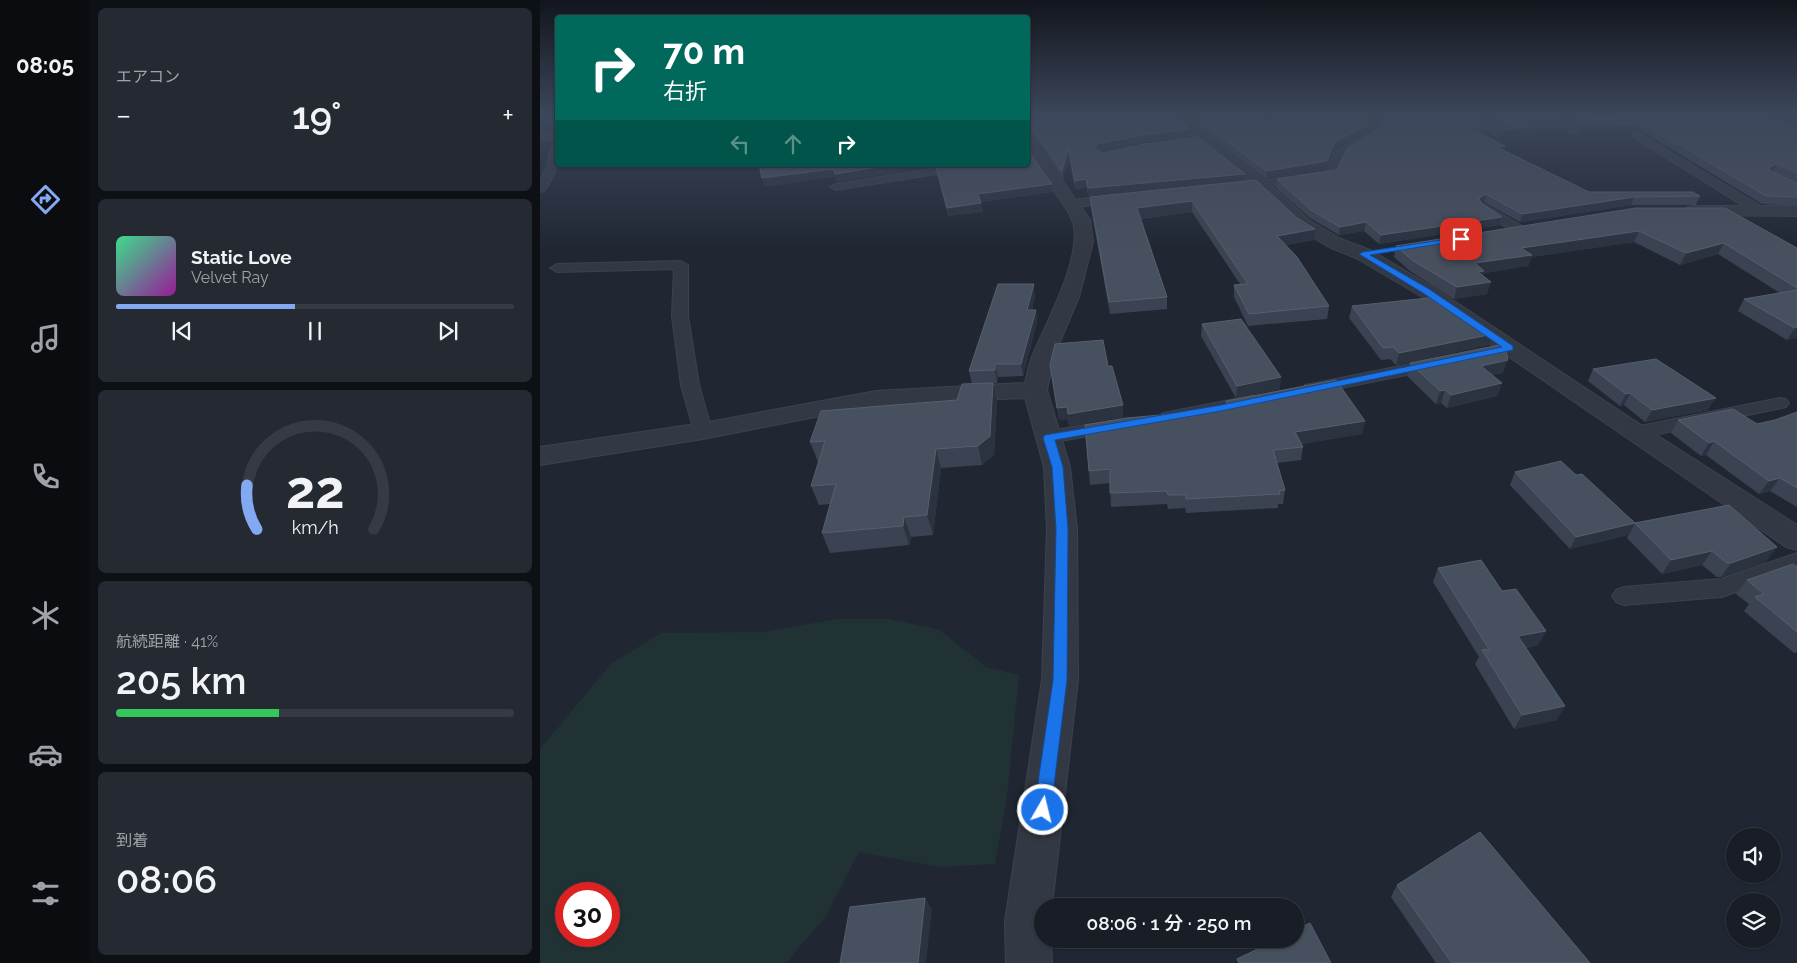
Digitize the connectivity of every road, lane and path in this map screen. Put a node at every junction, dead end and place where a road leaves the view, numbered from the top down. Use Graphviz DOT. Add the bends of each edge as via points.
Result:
graph roads {
  1 [pos="554,160"];
  2 [pos="1038,160"];
  3 [pos="1226,160"];
  4 [pos="1337,160"];
  5 [pos="1677,160"];
  6 [pos="961,167"];
  7 [pos="1261,185"];
  8 [pos="836,187"];
  9 [pos="1232,188"];
  10 [pos="540,189"];
  11 [pos="1133,198"];
  12 [pos="1071,204"];
  13 [pos="1484,208"];
  14 [pos="1680,211"];
  15 [pos="1760,211"];
  16 [pos="1797,211"];
  17 [pos="1538,227"];
  18 [pos="1520,230"];
  19 [pos="1491,234"];
  20 [pos="1392,250"];
  21 [pos="1363,254"];
  22 [pos="557,268"];
  23 [pos="1452,360"];
  24 [pos="1035,390"];
  25 [pos="1298,392"];
  26 [pos="1269,398"];
  27 [pos="1780,403"];
  28 [pos="1154,419"];
  29 [pos="1125,424"];
  30 [pos="703,431"];
  31 [pos="1635,433"];
  32 [pos="1048,438"];
  33 [pos="540,456"];
  34 [pos="1797,539"];
  35 [pos="1797,561"];
  36 [pos="1624,596"];
  37 [pos="1029,963"];
  1 -- 10 [label="lane"];
  2 -- 12 [label="street"];
  3 -- 7 [label="street"];
  4 -- 7 [label="lane" via="1332,174"];
  5 -- 15 [label="lane"];
  6 -- 8 [label="lane"];
  7 -- 9 [label="lane"];
  7 -- 21 [label="street" via="1303,224"];
  11 -- 12 [label="lane"];
  12 -- 24 [label="street" via="1081,220 1084,242 1069,297 1043,356"];
  13 -- 18 [label="lane"];
  14 -- 15 [label="street"];
  15 -- 16 [label="street"];
  17 -- 18 [label="street"];
  18 -- 19 [label="street"];
  20 -- 21 [label="street"];
  21 -- 31 [label="street" via="1426,291 1500,350"];
  22 -- 30 [label="lane" via="681,265 680,316 690,385"];
  23 -- 25 [label="lane"];
  24 -- 30 [label="street" via="876,398"];
  24 -- 32 [label="street"];
  26 -- 28 [label="lane"];
  27 -- 31 [label="lane"];
  29 -- 32 [label="lane"];
  30 -- 33 [label="street"];
  31 -- 34 [label="street"];
  32 -- 37 [label="street" via="1057,467 1062,529 1060,680 1028,921"];
  35 -- 36 [label="lane" via="1722,588"];
}
